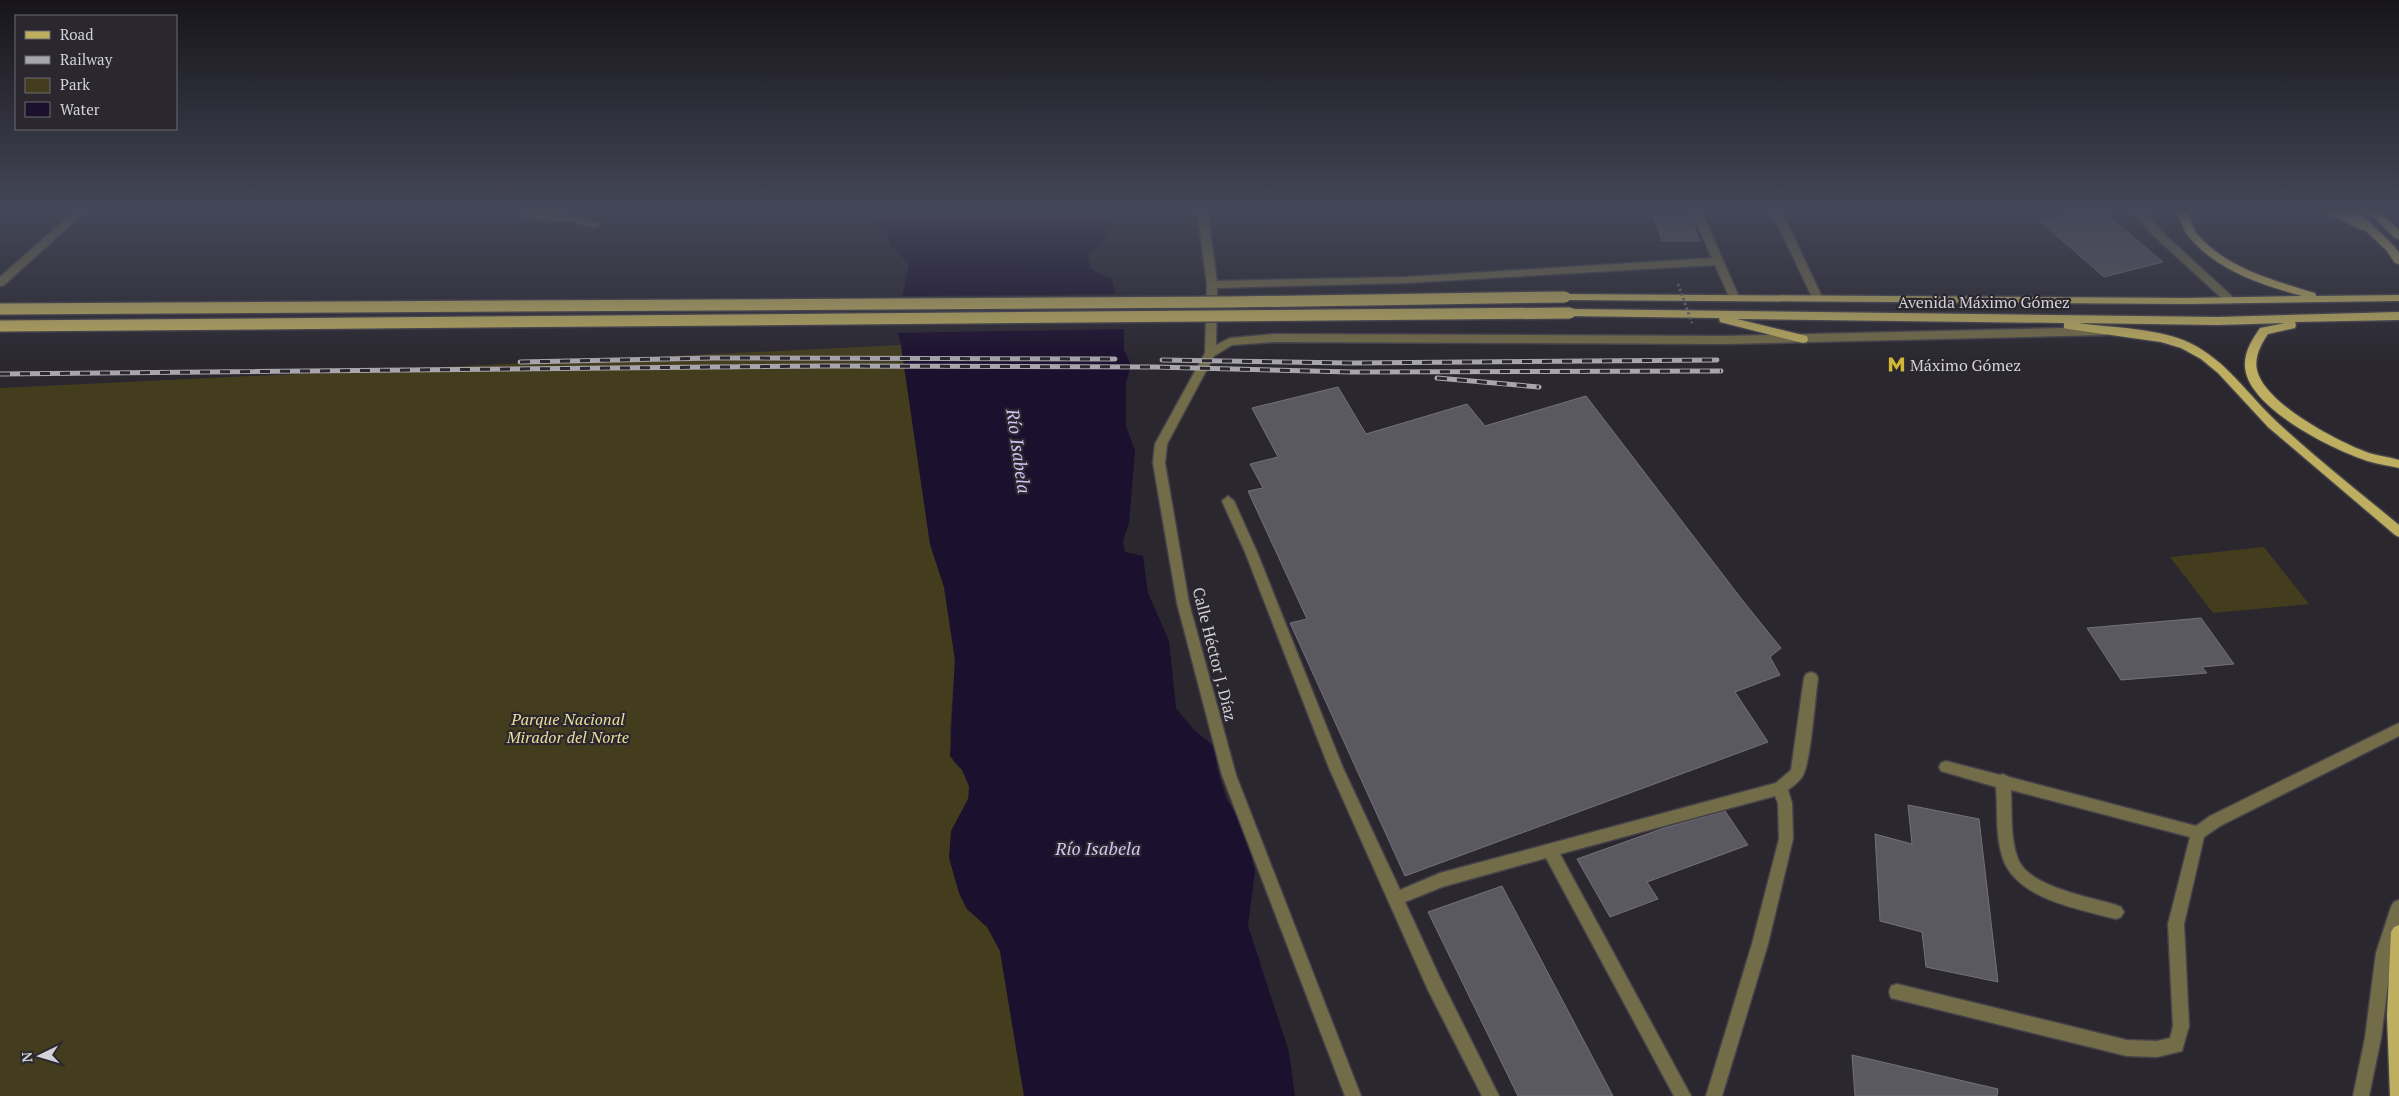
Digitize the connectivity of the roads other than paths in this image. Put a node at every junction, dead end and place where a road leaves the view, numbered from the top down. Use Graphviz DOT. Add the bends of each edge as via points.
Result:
graph roads {
  1 [pos="25,261"];
  2 [pos="1209,261"];
  3 [pos="1716,261"];
  4 [pos="1718,261"];
  5 [pos="1800,261"];
  6 [pos="2188,261"];
  7 [pos="2225,261"];
  8 [pos="0,283"];
  9 [pos="1212,285"];
  10 [pos="1734,297"];
  11 [pos="1817,297"];
  12 [pos="2399,298"];
  13 [pos="2335,300"];
  14 [pos="2231,301"];
  15 [pos="0,309"];
  16 [pos="1702,314"];
  17 [pos="2399,316"];
  18 [pos="2024,318"];
  19 [pos="2321,319"];
  20 [pos="0,326"];
  21 [pos="2106,332"];
  22 [pos="1803,339"];
  23 [pos="1210,353"];
  24 [pos="2399,464"];
  25 [pos="1228,501"];
  26 [pos="2399,532"];
  27 [pos="1811,678"];
  28 [pos="2399,729"];
  29 [pos="1946,767"];
  30 [pos="2003,780"];
  31 [pos="1780,788"];
  32 [pos="2198,833"];
  33 [pos="1550,850"];
  34 [pos="1396,900"];
  35 [pos="2399,907"];
  36 [pos="2116,912"];
  37 [pos="2399,932"];
  38 [pos="1897,992"];
  39 [pos="1354,1096"];
  40 [pos="1491,1096"];
  41 [pos="1683,1096"];
  42 [pos="1714,1096"];
  43 [pos="2361,1096"];
  44 [pos="2398,1096"];
  1 -- 8 [label="street"];
  2 -- 9 [label="street, Calle Héctor J. Díaz"];
  3 -- 9 [label="street" via="1405,280"];
  4 -- 10 [label="street"];
  5 -- 11 [label="street"];
  6 -- 14 [label="street"];
  7 -- 13 [label="main road" via="2262,281"];
  9 -- 23 [label="street, Calle Héctor J. Díaz"];
  10 -- 11 [label="main road, Avenida Máximo Gómez"];
  10 -- 15 [label="main road, Avenida Máximo Gómez, bridge"];
  11 -- 14 [label="main road, Avenida Máximo Gómez"];
  12 -- 13 [label="main road, Avenida Máximo Gómez"];
  13 -- 14 [label="main road, Avenida Máximo Gómez"];
  16 -- 18 [label="main road, Avenida Máximo Gómez" via="1974,320"];
  16 -- 20 [label="main road, Avenida Máximo Gómez, bridge"];
  16 -- 22 [label="main road"];
  17 -- 19 [label="main road, Avenida Máximo Gómez"];
  18 -- 19 [label="main road, Avenida Máximo Gómez"];
  18 -- 21 [label="main road"];
  19 -- 24 [label="main road" via="2264,331 2251,349 2251,372 2264,394 2330,442 2366,457"];
  21 -- 22 [label="street"];
  21 -- 26 [label="main road" via="2162,338 2205,356 2272,424"];
  22 -- 23 [label="street" via="1275,338 1230,342"];
  23 -- 39 [label="street, Calle Héctor J. Díaz" via="1161,444 1159,462 1183,603 1229,775"];
  25 -- 34 [label="street" via="1336,768"];
  27 -- 31 [label="street" via="1797,773"];
  28 -- 32 [label="street" via="2215,821"];
  29 -- 30 [label="street"];
  30 -- 32 [label="street"];
  30 -- 36 [label="street" via="2010,860 2018,873 2037,888"];
  31 -- 33 [label="street"];
  31 -- 42 [label="street" via="1785,803 1786,839 1760,944"];
  32 -- 38 [label="street" via="2176,924 2181,1026 2176,1045 2158,1049 2127,1048"];
  33 -- 34 [label="street" via="1440,880"];
  33 -- 41 [label="street"];
  34 -- 40 [label="street"];
  35 -- 43 [label="street" via="2384,954 2373,1038"];
  37 -- 44 [label="main road"];
}
